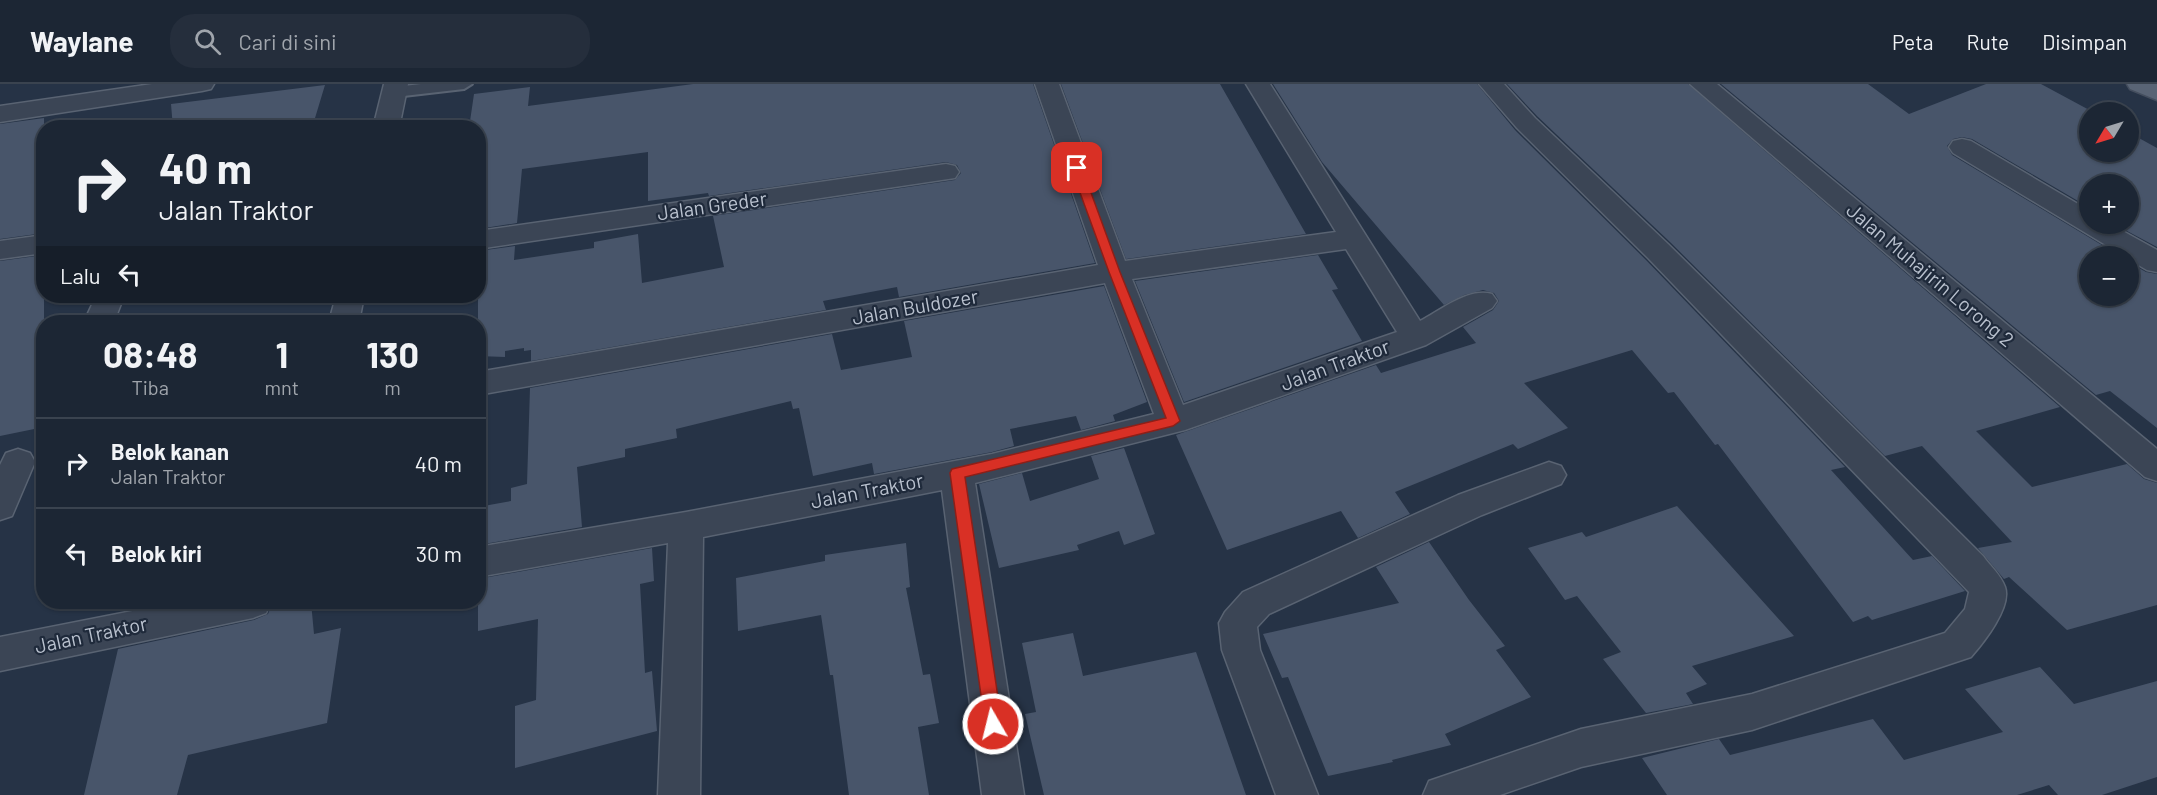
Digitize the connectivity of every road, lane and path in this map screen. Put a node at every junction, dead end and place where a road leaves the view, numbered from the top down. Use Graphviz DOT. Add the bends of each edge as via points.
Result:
graph roads {
  1 [pos="202,84"];
  2 [pos="464,84"];
  3 [pos="1047,84"];
  4 [pos="1258,84"];
  5 [pos="1491,84"];
  6 [pos="1702,84"];
  7 [pos="2139,84"];
  8 [pos="396,88"];
  9 [pos="116,90"];
  10 [pos="2157,93"];
  11 [pos="0,114"];
  12 [pos="388,120"];
  13 [pos="1962,147"];
  14 [pos="946,172"];
  15 [pos="2079,216"];
  16 [pos="2108,234"];
  17 [pos="486,239"];
  18 [pos="1353,239"];
  19 [pos="36,245"];
  20 [pos="0,250"];
  21 [pos="2157,263"];
  22 [pos="1114,272"];
  23 [pos="1482,301"];
  24 [pos="1415,337"];
  25 [pos="486,383"];
  26 [pos="1173,421"];
  27 [pos="21,462"];
  28 [pos="2157,468"];
  29 [pos="957,473"];
  30 [pos="1549,475"];
  31 [pos="0,506"];
  32 [pos="686,526"];
  33 [pos="486,561"];
  34 [pos="219,609"];
  35 [pos="0,654"];
  36 [pos="679,795"];
  37 [pos="1003,795"];
  38 [pos="1297,795"];
  39 [pos="1444,795"];
  1 -- 9 [label="street"];
  2 -- 8 [label="lane"];
  3 -- 22 [label="street"];
  4 -- 18 [label="street"];
  5 -- 39 [label="street" via="1970,567 1988,589 1987,607 1958,645 1752,712 1581,748"];
  6 -- 28 [label="street, Jalan Muhajirin Lorong 2"];
  7 -- 10 [label="main road"];
  8 -- 12 [label="street"];
  9 -- 11 [label="street"];
  13 -- 15 [label="street"];
  14 -- 17 [label="street, Jalan Greder"];
  16 -- 21 [label="street"];
  18 -- 22 [label="street, Jalan Buldozer"];
  18 -- 24 [label="street"];
  19 -- 20 [label="street"];
  22 -- 25 [label="street, Jalan Buldozer"];
  22 -- 26 [label="street"];
  23 -- 24 [label="street, Jalan Traktor"];
  24 -- 26 [label="street, Jalan Traktor"];
  26 -- 29 [label="street, Jalan Traktor"];
  27 -- 31 [label="street"];
  29 -- 32 [label="street, Jalan Traktor"];
  29 -- 37 [label="street"];
  30 -- 38 [label="street" via="1470,505 1256,603 1238,623 1241,650"];
  32 -- 33 [label="street, Jalan Traktor"];
  32 -- 36 [label="street"];
  34 -- 35 [label="street, Jalan Traktor"];
}
